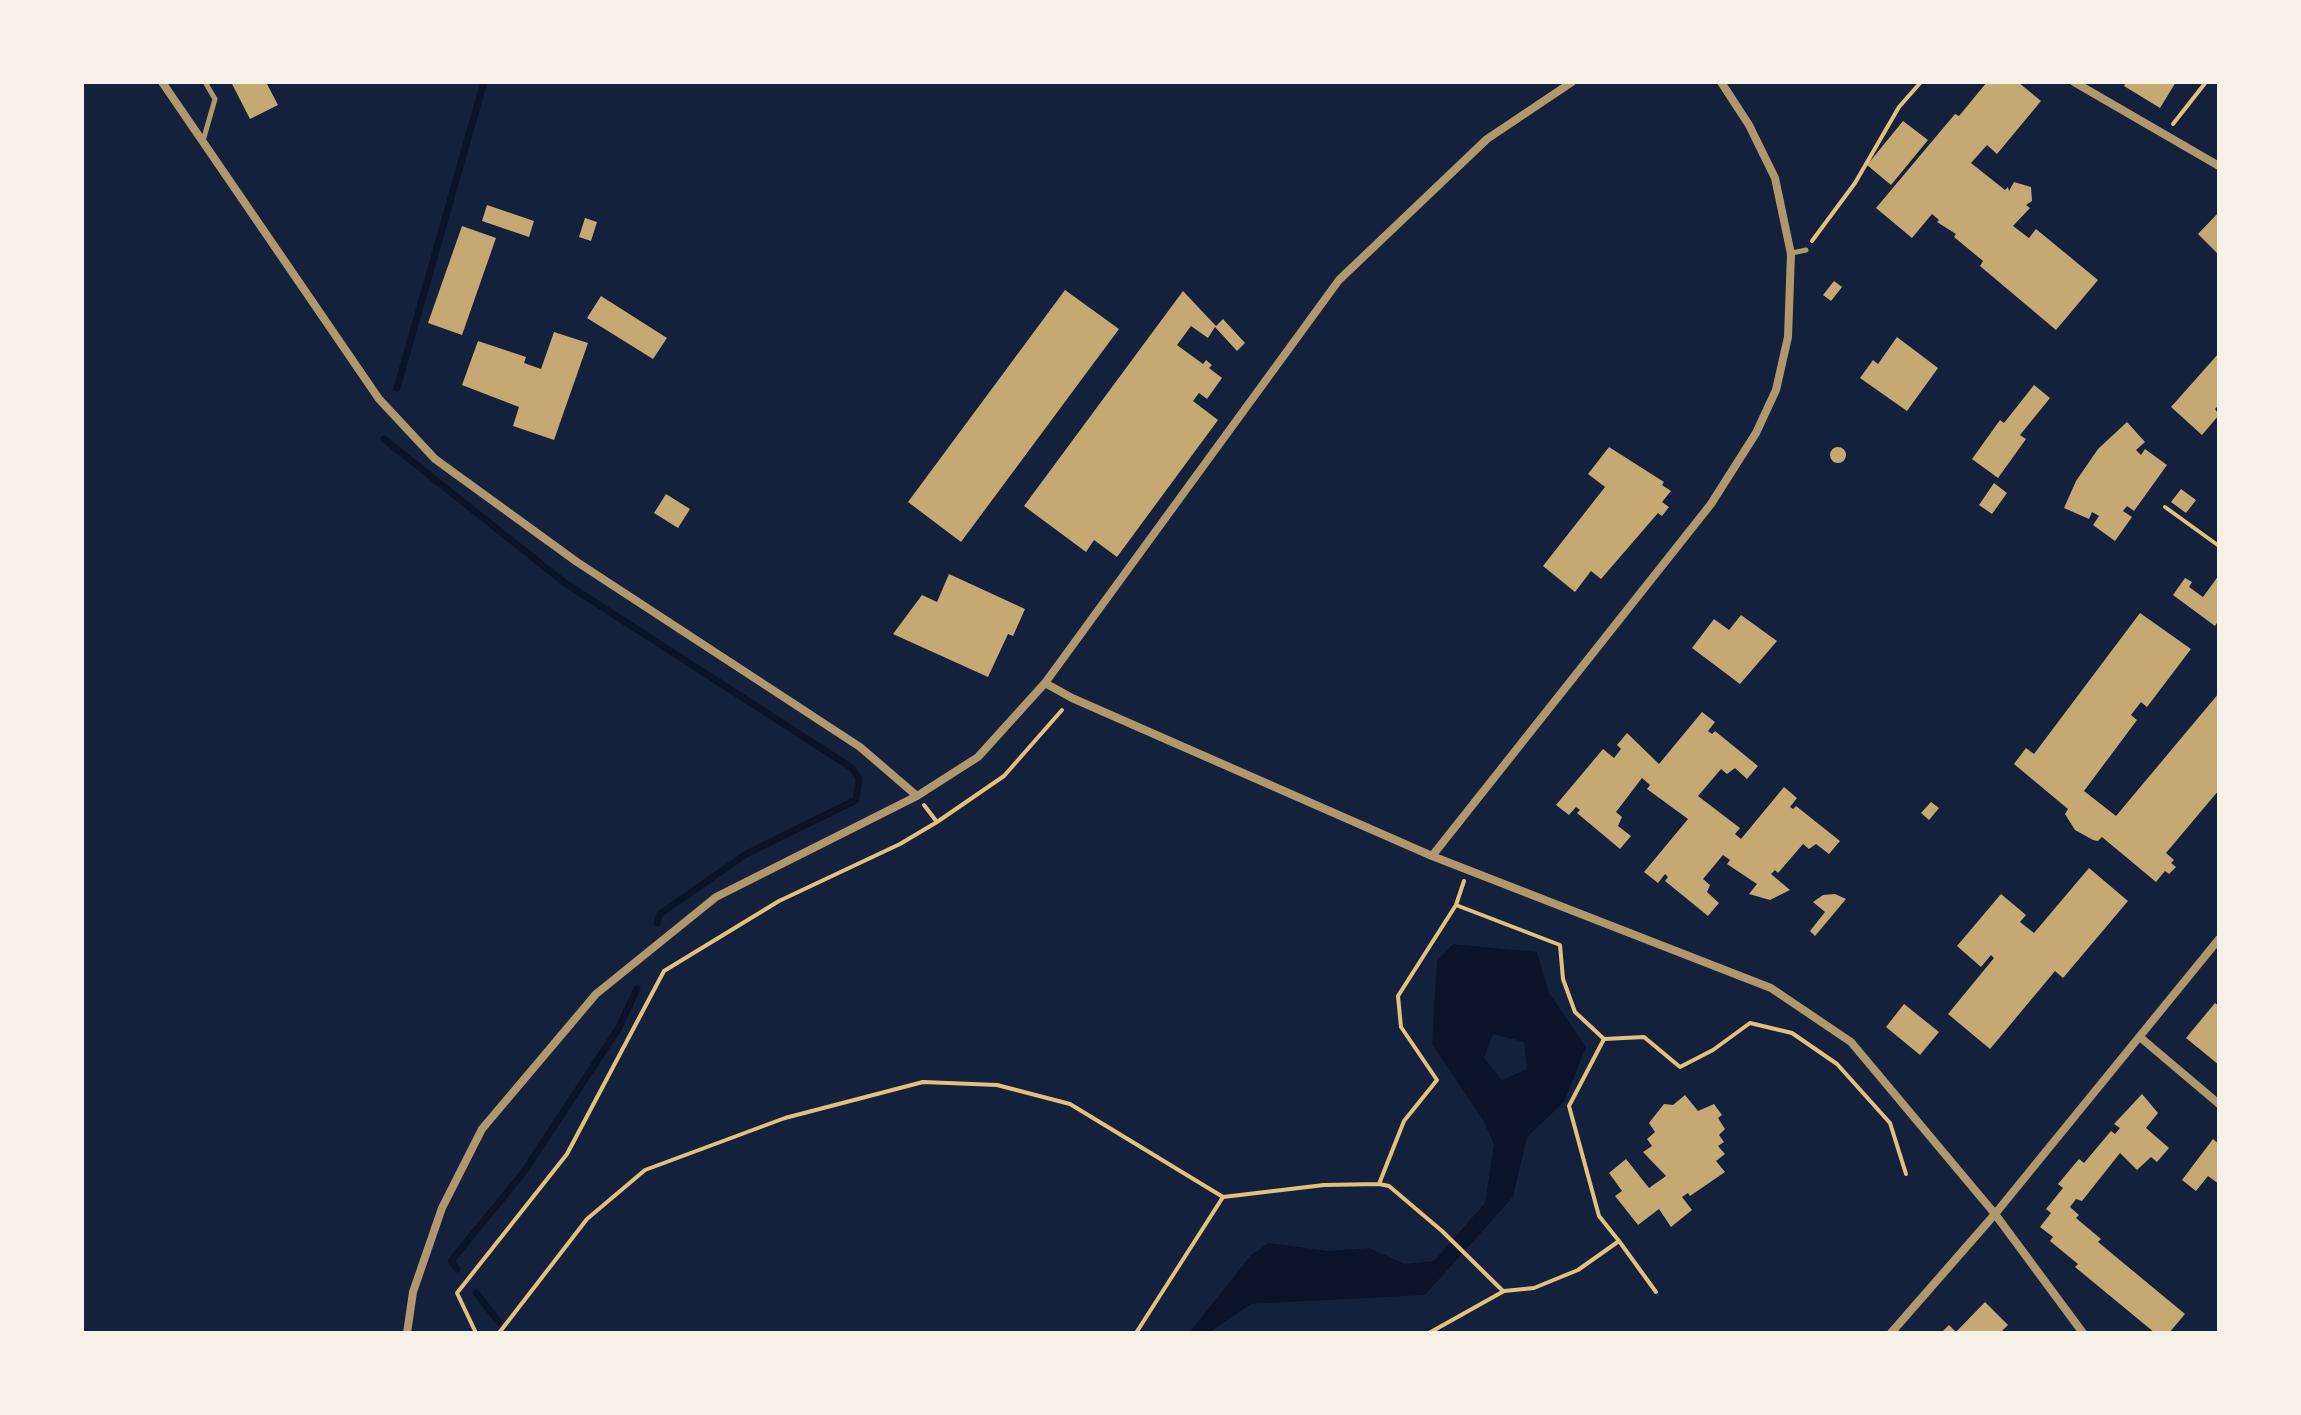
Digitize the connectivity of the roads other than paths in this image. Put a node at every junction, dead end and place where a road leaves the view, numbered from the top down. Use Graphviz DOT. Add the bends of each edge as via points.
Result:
graph roads {
  1 [pos="162,82"];
  2 [pos="205,82"];
  3 [pos="1572,82"];
  4 [pos="1721,82"];
  5 [pos="2074,82"];
  6 [pos="203,142"];
  7 [pos="2219,166"];
  8 [pos="1806,250"];
  9 [pos="1791,254"];
  10 [pos="1045,683"];
  11 [pos="917,796"];
  12 [pos="1432,856"];
  13 [pos="2219,939"];
  14 [pos="2141,1038"];
  15 [pos="2219,1104"];
  16 [pos="1995,1214"];
  17 [pos="407,1333"];
  18 [pos="1891,1333"];
  19 [pos="2083,1333"];
  1 -- 6 [label="street"];
  2 -- 6 [label="lane" via="215,99"];
  3 -- 10 [label="street" via="1487,139 1339,280"];
  4 -- 9 [label="street" via="1775,178"];
  5 -- 7 [label="street"];
  6 -- 11 [label="street" via="379,399 435,459 577,562 860,747"];
  8 -- 9 [label="lane"];
  9 -- 12 [label="street" via="1788,337 1776,390 1756,433 1691,531"];
  10 -- 11 [label="street" via="978,757"];
  10 -- 12 [label="street"];
  11 -- 17 [label="street" via="716,897 596,994 482,1129 442,1208 413,1292"];
  12 -- 16 [label="street" via="1771,988 1851,1042"];
  13 -- 14 [label="street"];
  14 -- 15 [label="street"];
  14 -- 16 [label="street"];
  16 -- 18 [label="street"];
  16 -- 19 [label="street"];
}
